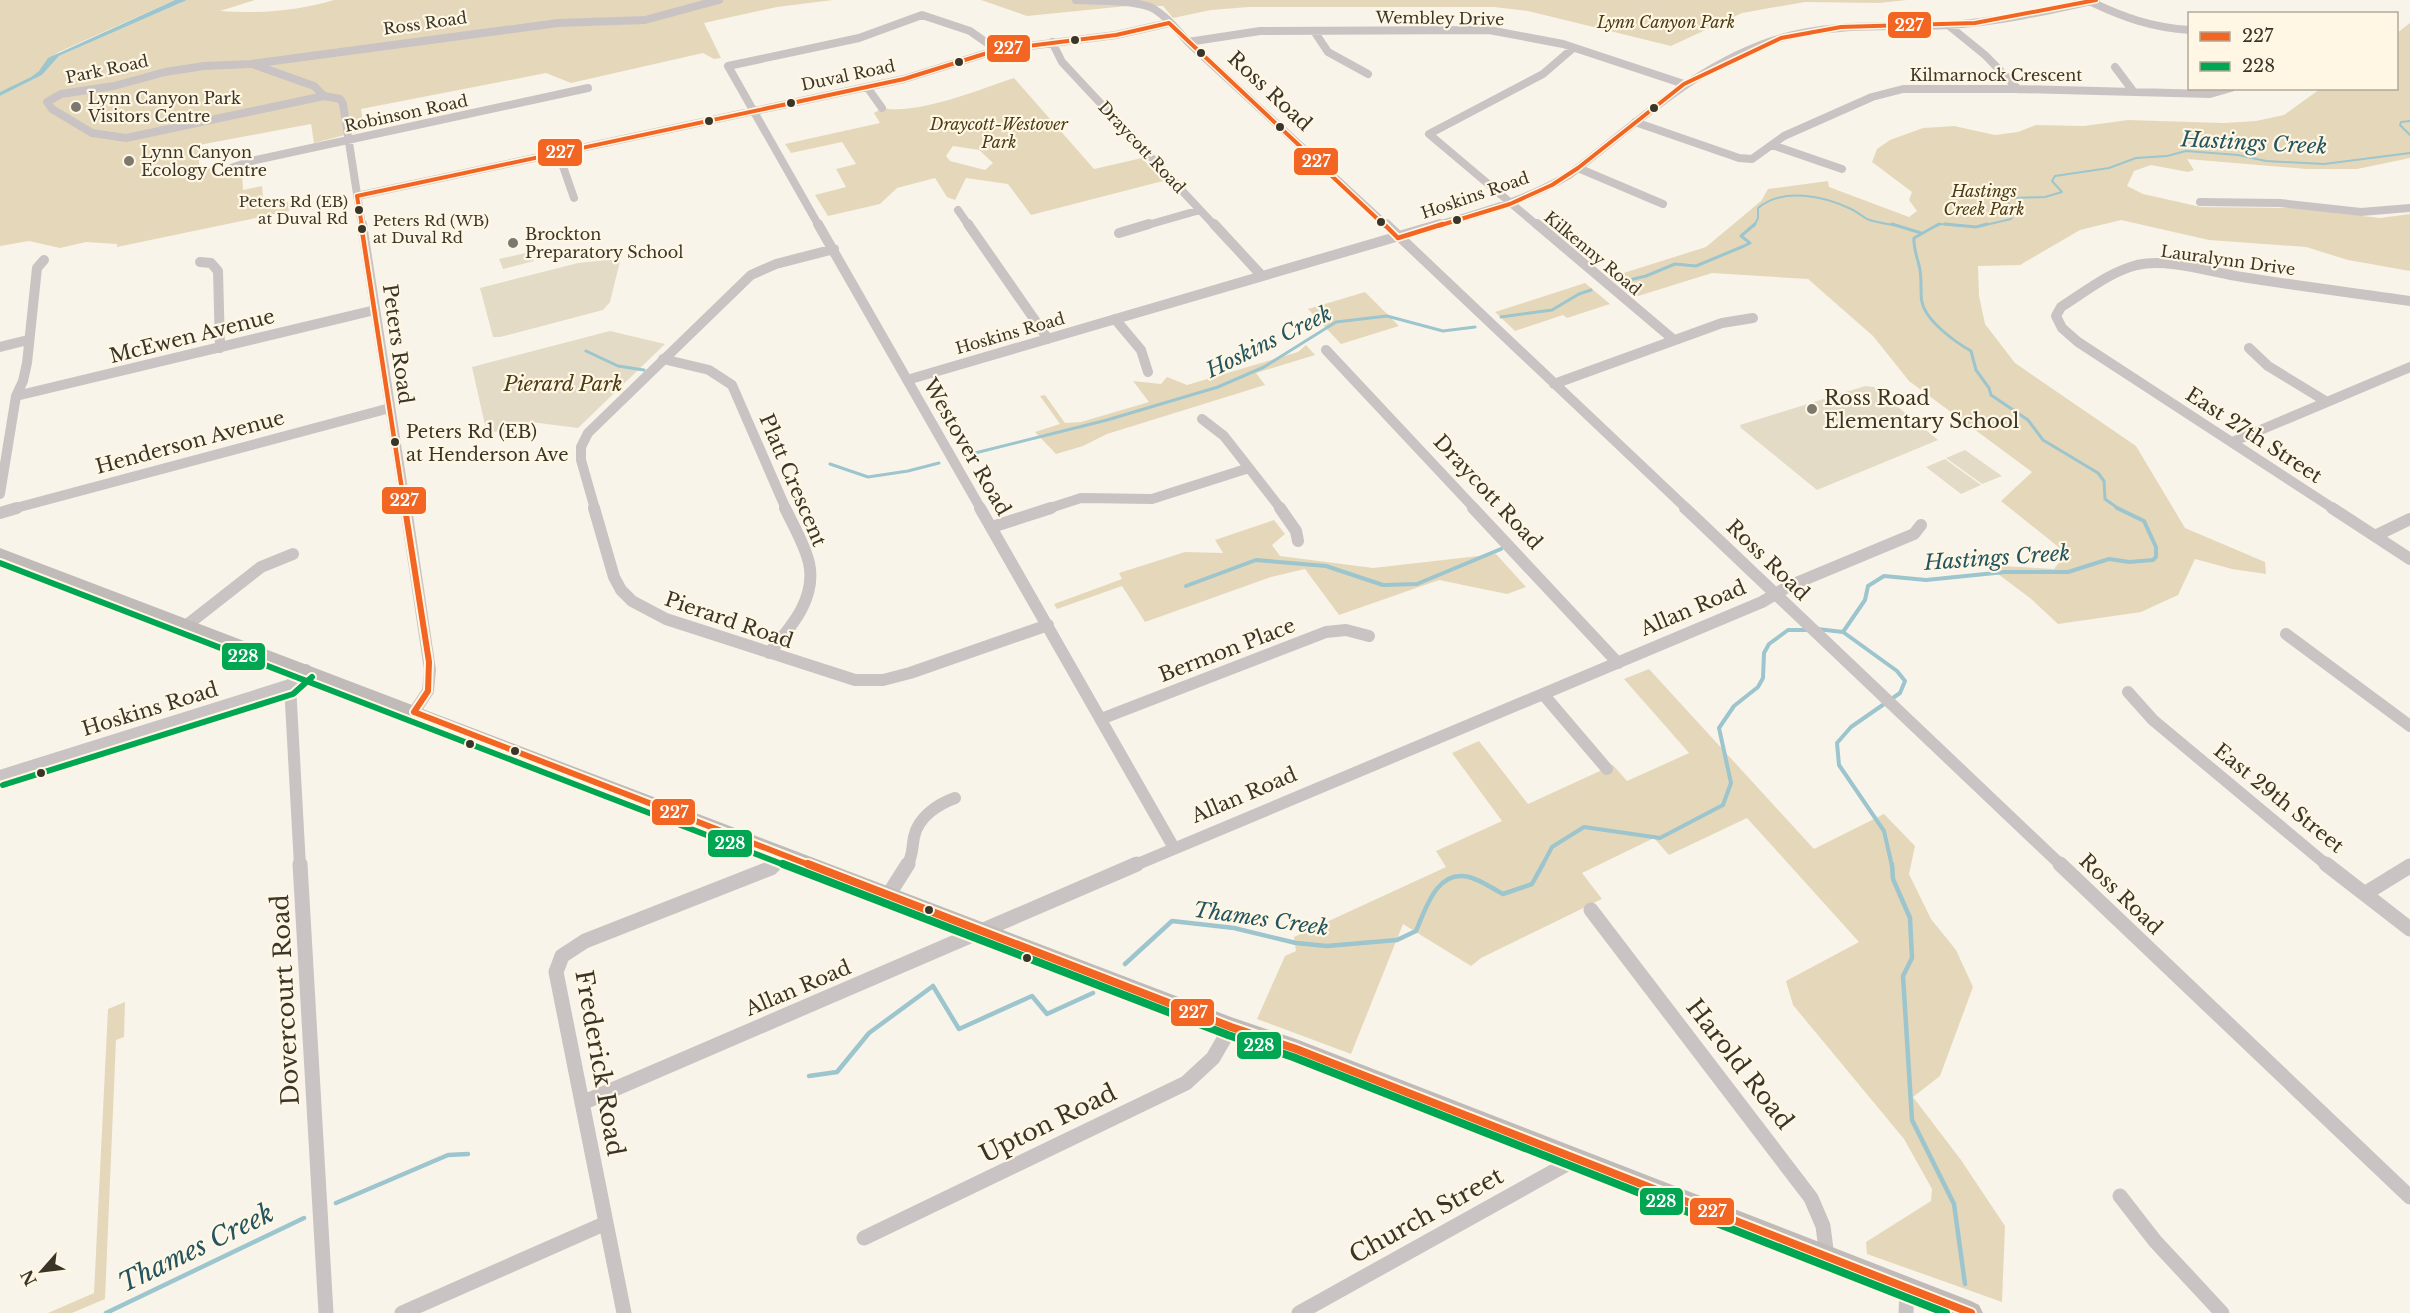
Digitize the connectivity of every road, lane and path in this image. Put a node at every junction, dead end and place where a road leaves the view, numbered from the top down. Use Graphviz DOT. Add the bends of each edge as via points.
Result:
graph roads {
  1 [pos="719,0"];
  2 [pos="1076,0"];
  3 [pos="2093,1"];
  4 [pos="1169,23"];
  5 [pos="1948,25"];
  6 [pos="1314,30"];
  7 [pos="2188,30"];
  8 [pos="1052,42"];
  9 [pos="1188,42"];
  10 [pos="1572,49"];
  11 [pos="997,50"];
  12 [pos="251,63"];
  13 [pos="2115,67"];
  14 [pos="1368,74"];
  15 [pos="1684,84"];
  16 [pos="867,87"];
  17 [pos="588,88"];
  18 [pos="2018,88"];
  19 [pos="2224,90"];
  20 [pos="2133,91"];
  21 [pos="324,96"];
  22 [pos="882,108"];
  23 [pos="754,110"];
  24 [pos="1635,122"];
  25 [pos="349,139"];
  26 [pos="1772,145"];
  27 [pos="558,152"];
  28 [pos="231,168"];
  29 [pos="1578,168"];
  30 [pos="1842,169"];
  31 [pos="357,196"];
  32 [pos="574,198"];
  33 [pos="2200,202"];
  34 [pos="1510,204"];
  35 [pos="1663,204"];
  36 [pos="2410,208"];
  37 [pos="958,210"];
  38 [pos="1200,210"];
  39 [pos="1119,232"];
  40 [pos="1398,238"];
  41 [pos="834,249"];
  42 [pos="44,260"];
  43 [pos="200,262"];
  44 [pos="1262,276"];
  45 [pos="2409,303"];
  46 [pos="375,310"];
  47 [pos="1753,318"];
  48 [pos="1116,319"];
  49 [pos="1048,339"];
  50 [pos="28,340"];
  51 [pos="1674,340"];
  52 [pos="2078,342"];
  53 [pos="0,347"];
  54 [pos="220,348"];
  55 [pos="2249,348"];
  56 [pos="1326,350"];
  57 [pos="663,359"];
  58 [pos="2410,367"];
  59 [pos="1148,372"];
  60 [pos="908,380"];
  61 [pos="1554,384"];
  62 [pos="16,396"];
  63 [pos="2327,402"];
  64 [pos="390,408"];
  65 [pos="1202,419"];
  66 [pos="2232,442"];
  67 [pos="1248,468"];
  68 [pos="0,494"];
  69 [pos="0,513"];
  70 [pos="2410,519"];
  71 [pos="1921,525"];
  72 [pos="992,527"];
  73 [pos="2375,536"];
  74 [pos="1298,541"];
  75 [pos="0,553"];
  76 [pos="293,554"];
  77 [pos="2410,559"];
  78 [pos="1775,593"];
  79 [pos="1048,624"];
  80 [pos="188,625"];
  81 [pos="2286,634"];
  82 [pos="1369,636"];
  83 [pos="769,653"];
  84 [pos="1618,663"];
  85 [pos="306,670"];
  86 [pos="290,685"];
  87 [pos="2128,692"];
  88 [pos="1543,694"];
  89 [pos="414,712"];
  90 [pos="1101,719"];
  91 [pos="2410,726"];
  92 [pos="1607,769"];
  93 [pos="0,776"];
  94 [pos="955,798"];
  95 [pos="1174,848"];
  96 [pos="783,855"];
  97 [pos="2410,866"];
  98 [pos="2366,893"];
  99 [pos="889,894"];
  100 [pos="1591,910"];
  101 [pos="2410,929"];
  102 [pos="982,931"];
  103 [pos="1231,1027"];
  104 [pos="582,1103"];
  105 [pos="1576,1159"];
  106 [pos="2120,1196"];
  107 [pos="2410,1197"];
  108 [pos="606,1223"];
  109 [pos="864,1238"];
  110 [pos="1827,1257"];
  111 [pos="1907,1288"];
  112 [pos="326,1313"];
  113 [pos="402,1313"];
  114 [pos="624,1313"];
  115 [pos="1299,1313"];
  116 [pos="1906,1313"];
  117 [pos="1971,1313"];
  118 [pos="2222,1313"];
  1 -- 12 [label="street, Ross Road" via="645,20 558,23"];
  2 -- 4 [label="street, Ross Road" via="1149,6"];
  3 -- 5 [label="street, Hoskins Road"];
  3 -- 7 [label="street" via="2139,24"];
  4 -- 8 [label="street, Duval Road"];
  4 -- 9 [label="street, Ross Road"];
  5 -- 15 [label="street, Hoskins Road" via="1841,27 1801,33 1759,46"];
  5 -- 18 [label="street"];
  6 -- 9 [label="street, Wembley Drive" via="1250,32"];
  6 -- 10 [label="street, Wembley Drive" via="1489,30"];
  6 -- 14 [label="street" via="1316,39 1329,52"];
  8 -- 11 [label="street, Duval Road"];
  8 -- 38 [label="street, Draycott Road" via="1062,62"];
  9 -- 40 [label="street, Ross Road"];
  10 -- 15 [label="street, Wembley Drive" via="1629,63"];
  10 -- 34 [label="street, Kilkenny Road" via="1550,70 1429,134"];
  11 -- 16 [label="street, Duval Road"];
  11 -- 23 [label="street, Westover Road" via="970,31 922,15 860,38 728,66"];
  12 -- 21 [label="street" via="314,86"];
  12 -- 21 [label="street, Park Road" via="165,72 114,86 61,94 47,102 52,110 82,129 105,136 134,137"];
  13 -- 20 [label="street"];
  15 -- 24 [label="street, Hoskins Road"];
  16 -- 22 [label="street"];
  16 -- 23 [label="street, Duval Road"];
  17 -- 25 [label="street, Robinson Road"];
  18 -- 20 [label="street, Kilmarnock Crescent"];
  18 -- 26 [label="street, Kilmarnock Crescent" via="1920,87 1886,92"];
  19 -- 20 [label="street, Kilmarnock Crescent" via="2210,94"];
  21 -- 25 [label="street, Peters Road" via="340,99 343,104"];
  23 -- 27 [label="street, Duval Road"];
  23 -- 41 [label="street, Westover Road"];
  24 -- 26 [label="street, Kilmarnock Crescent" via="1746,159 1755,158"];
  24 -- 29 [label="street, Hoskins Road"];
  25 -- 28 [label="street, Robinson Road"];
  25 -- 31 [label="street, Peters Road"];
  26 -- 30 [label="street"];
  27 -- 31 [label="street, Duval Road"];
  27 -- 32 [label="street"];
  29 -- 34 [label="street, Hoskins Road"];
  29 -- 35 [label="street"];
  31 -- 46 [label="street, Peters Road"];
  33 -- 36 [label="street" via="2280,203 2361,212"];
  34 -- 40 [label="street, Hoskins Road"];
  34 -- 51 [label="street, Kilkenny Road"];
  37 -- 49 [label="street"];
  38 -- 39 [label="street"];
  38 -- 44 [label="street, Draycott Road"];
  40 -- 44 [label="street, Hoskins Road"];
  40 -- 61 [label="street, Ross Road"];
  41 -- 57 [label="street, Pierard Road" via="776,264 751,275"];
  41 -- 60 [label="street, Westover Road"];
  42 -- 50 [label="street" via="36,274"];
  43 -- 54 [label="street" via="212,263 218,271"];
  44 -- 48 [label="street, Hoskins Road"];
  45 -- 52 [label="street, Lauralynn Drive" via="2170,264 2138,265 2115,273 2058,311 2058,324"];
  46 -- 54 [label="street, McEwen Avenue"];
  46 -- 64 [label="street, Peters Road"];
  47 -- 51 [label="street" via="1722,323"];
  48 -- 49 [label="street, Hoskins Road"];
  48 -- 59 [label="street" via="1144,355"];
  49 -- 60 [label="street, Hoskins Road"];
  50 -- 53 [label="street"];
  50 -- 62 [label="street" via="23,381"];
  51 -- 61 [label="street"];
  52 -- 66 [label="street, East 27th Street"];
  54 -- 62 [label="street, McEwen Avenue"];
  55 -- 63 [label="street" via="2268,366"];
  56 -- 84 [label="street, Draycott Road"];
  57 -- 83 [label="street, Platt Crescent" via="714,371 732,385 808,562 811,583 806,603"];
  57 -- 83 [label="street, Pierard Road" via="599,421 581,447 583,473 614,578 627,596 648,611"];
  58 -- 63 [label="street"];
  60 -- 72 [label="street, Westover Road"];
  61 -- 78 [label="street, Ross Road"];
  62 -- 68 [label="street"];
  63 -- 66 [label="street"];
  64 -- 69 [label="street, Henderson Avenue"];
  64 -- 89 [label="street, Peters Road" via="432,685"];
  65 -- 67 [label="street" via="1224,436"];
  66 -- 73 [label="street, East 27th Street"];
  67 -- 72 [label="street" via="1152,499 1081,498"];
  67 -- 74 [label="street" via="1289,519"];
  70 -- 73 [label="street"];
  71 -- 78 [label="street, Allan Road" via="1914,534"];
  72 -- 79 [label="street, Westover Road"];
  73 -- 77 [label="street, East 27th Street"];
  75 -- 80 [label="street"];
  76 -- 80 [label="street" via="261,567"];
  78 -- 84 [label="street, Allan Road"];
  78 -- 107 [label="street, Ross Road"];
  79 -- 83 [label="street, Pierard Road" via="883,680 855,680"];
  79 -- 90 [label="street, Westover Road"];
  80 -- 85 [label="street"];
  81 -- 91 [label="street"];
  82 -- 90 [label="street, Bermon Place" via="1346,630 1326,632"];
  84 -- 88 [label="street, Allan Road"];
  85 -- 86 [label="street, Hoskins Road"];
  85 -- 89 [label="street"];
  86 -- 93 [label="street, Hoskins Road"];
  86 -- 112 [label="street, Dovercourt Road"];
  87 -- 98 [label="street, East 29th Street" via="2153,720"];
  88 -- 92 [label="street"];
  88 -- 95 [label="street, Allan Road"];
  89 -- 96 [label="street"];
  90 -- 95 [label="street, Westover Road"];
  94 -- 99 [label="street" via="939,804 925,817 914,834 911,858"];
  95 -- 102 [label="street, Allan Road"];
  96 -- 99 [label="street"];
  96 -- 104 [label="street, Frederick Road" via="771,868 585,941 562,956 556,972"];
  97 -- 98 [label="street"];
  98 -- 101 [label="street, East 29th Street"];
  99 -- 102 [label="street"];
  100 -- 110 [label="street, Harold Road" via="1811,1198 1823,1221"];
  102 -- 103 [label="street"];
  102 -- 104 [label="street, Allan Road"];
  103 -- 105 [label="street"];
  103 -- 109 [label="street, Upton Road" via="1216,1055 1186,1083"];
  104 -- 108 [label="street, Frederick Road"];
  105 -- 110 [label="street"];
  105 -- 115 [label="street, Church Street"];
  106 -- 118 [label="street" via="2155,1241"];
  108 -- 113 [label="street"];
  108 -- 114 [label="street, Frederick Road"];
  110 -- 111 [label="street"];
  111 -- 116 [label="street"];
  111 -- 117 [label="street"];
}
